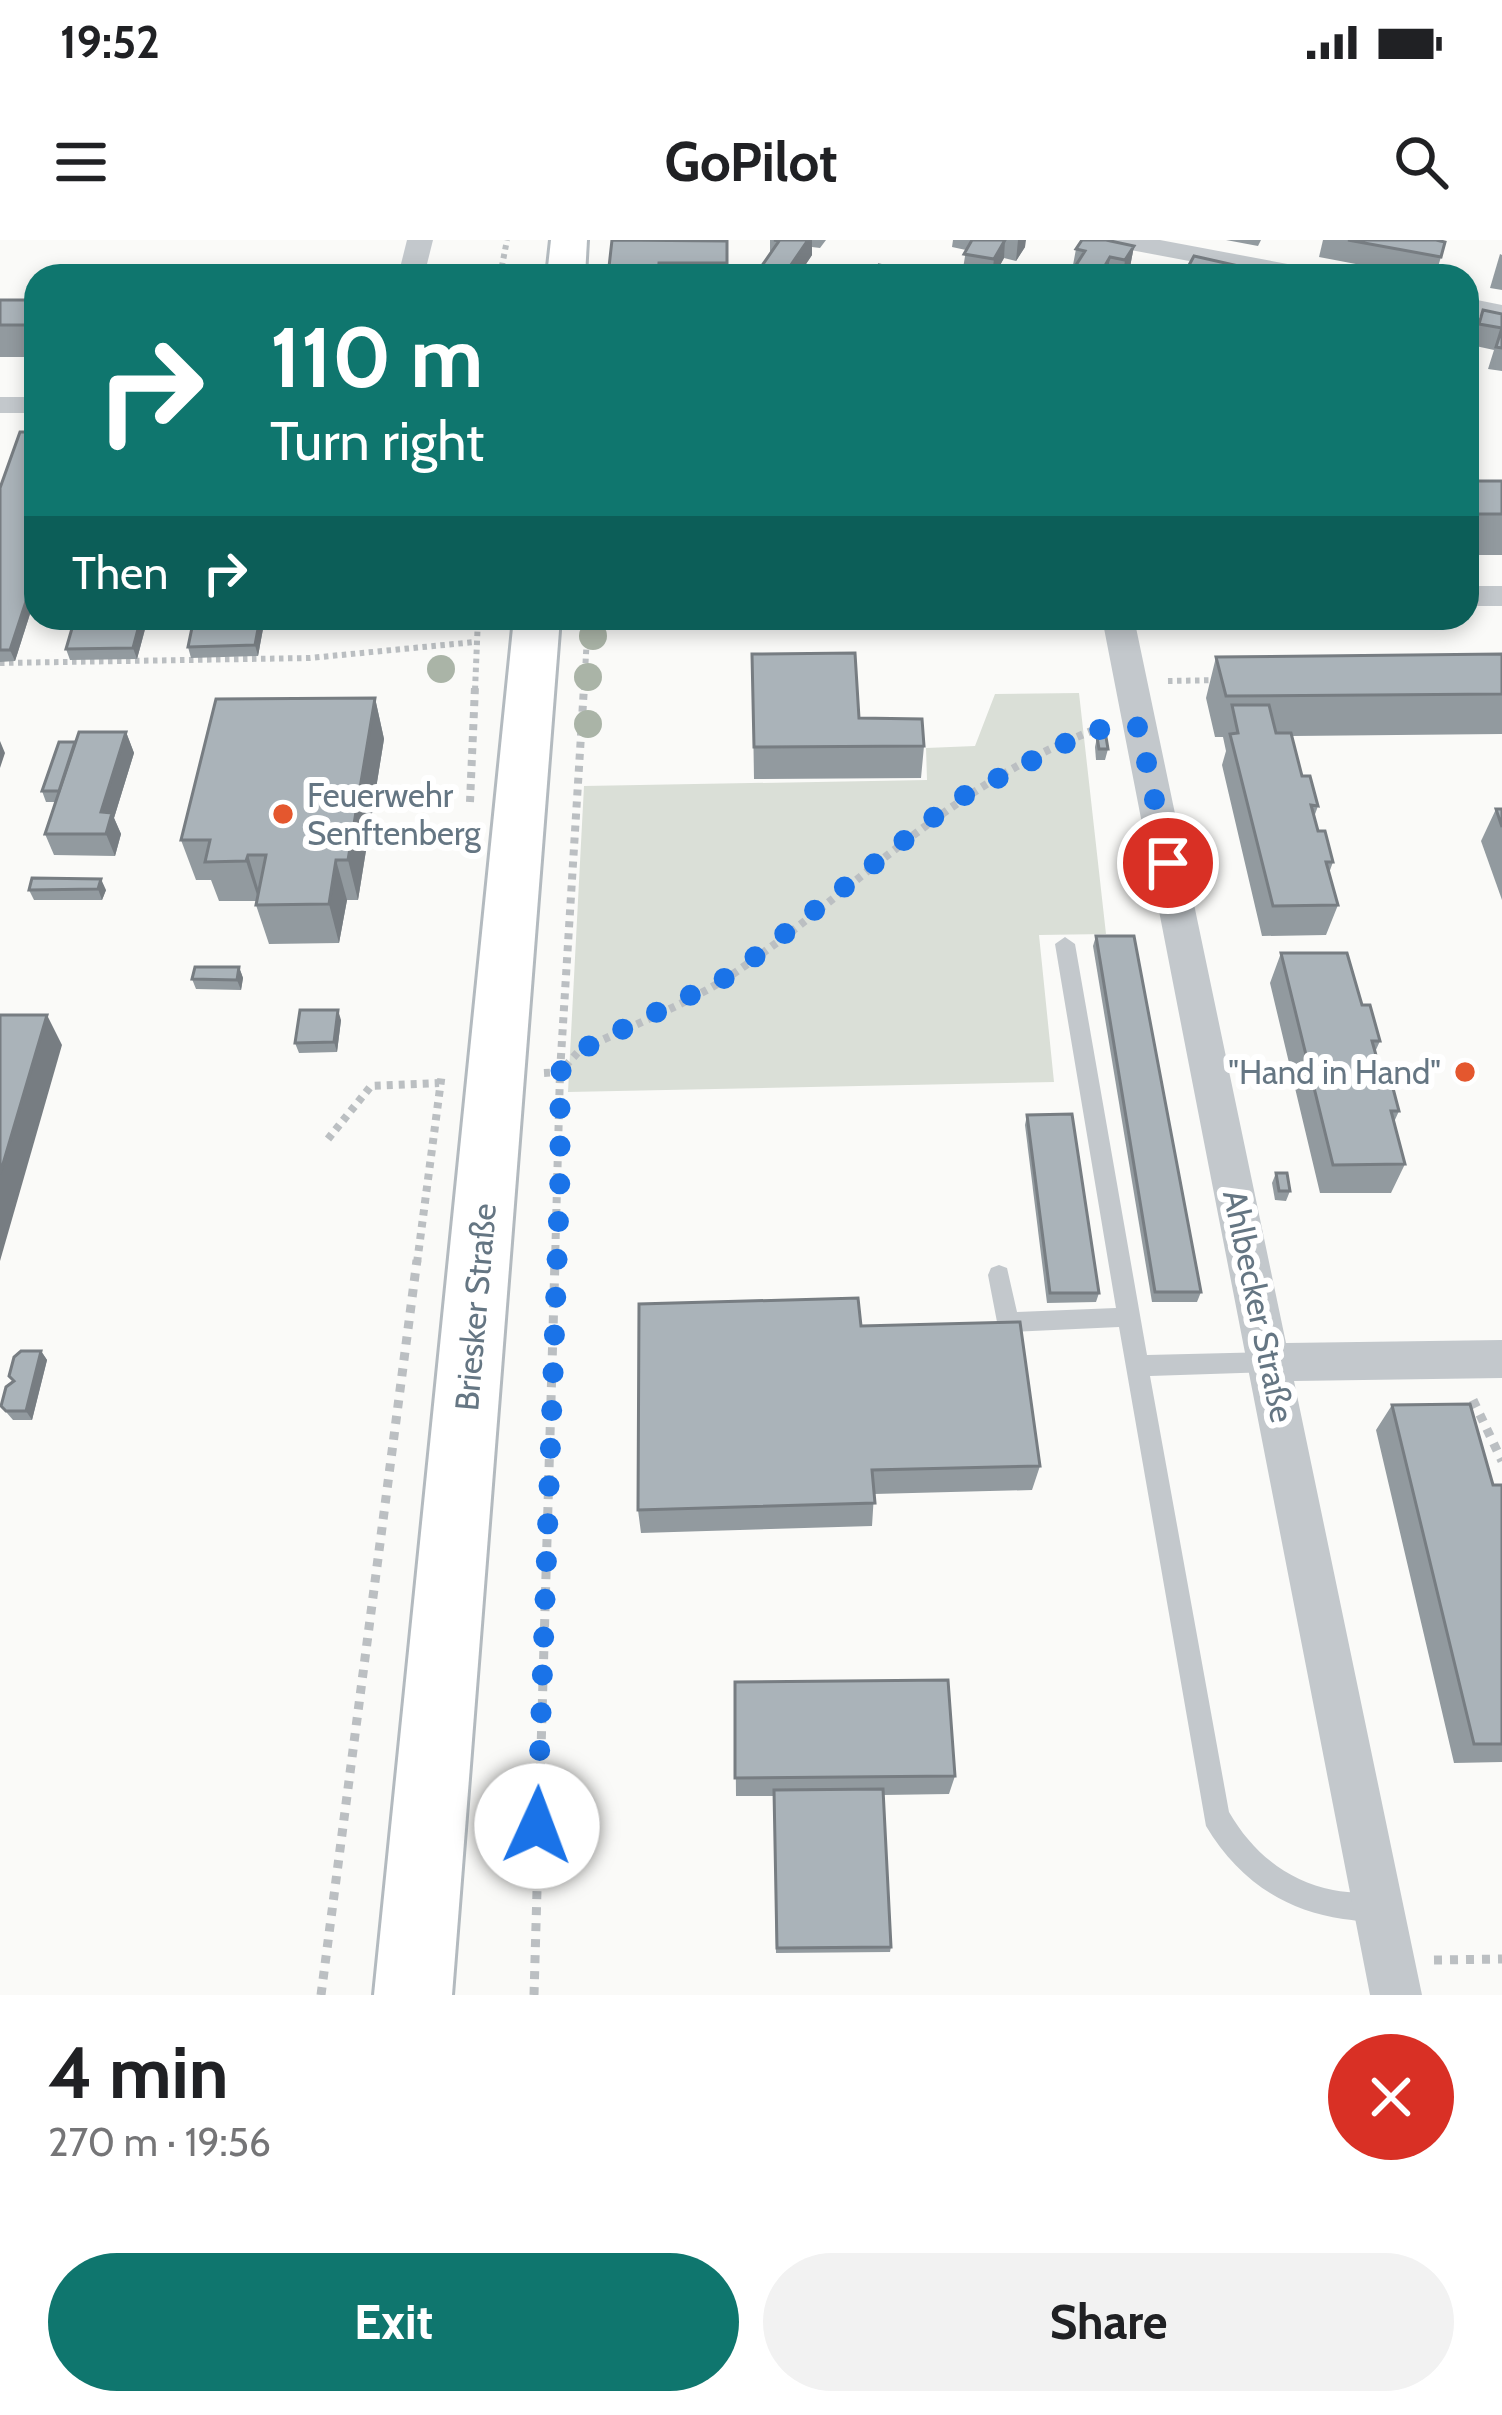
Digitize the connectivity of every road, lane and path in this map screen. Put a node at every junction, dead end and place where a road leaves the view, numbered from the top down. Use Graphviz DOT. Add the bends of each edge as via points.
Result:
graph roads {
  1 [pos="1120,240"];
  2 [pos="1246,264"];
  3 [pos="513,630"];
  4 [pos="546,630"];
  5 [pos="546,630"];
  6 [pos="1120,630"];
  7 [pos="38,647"];
  8 [pos="162,647"];
  9 [pos="284,648"];
  10 [pos="282,658"];
  11 [pos="158,660"];
  12 [pos="33,662"];
  13 [pos="0,663"];
  14 [pos="1224,680"];
  15 [pos="1131,681"];
  16 [pos="1139,727"];
  17 [pos="1066,944"];
  18 [pos="560,1072"];
  19 [pos="328,1138"];
  20 [pos="999,1275"];
  21 [pos="1129,1317"];
  22 [pos="1502,1359"];
  23 [pos="1444,1360"];
  24 [pos="1271,1362"];
  25 [pos="1137,1366"];
  26 [pos="1502,1461"];
  27 [pos="1381,1908"];
  28 [pos="1502,1959"];
  29 [pos="1393,1978"];
  30 [pos="321,1995"];
  31 [pos="413,1995"];
  32 [pos="534,1995"];
  1 -- 2 [label="street"];
  3 -- 10 [label="path"];
  4 -- 18 [label="path"];
  5 -- 31 [label="main road, Briesker Straße"];
  6 -- 15 [label="street, Ahlbecker Straße"];
  7 -- 12 [label="path"];
  8 -- 11 [label="path"];
  9 -- 10 [label="path"];
  10 -- 11 [label="path"];
  11 -- 12 [label="path"];
  12 -- 13 [label="path"];
  14 -- 15 [label="path"];
  15 -- 16 [label="street, Ahlbecker Straße"];
  16 -- 18 [label="path" via="1091,730 956,800 733,974 579,1051"];
  16 -- 24 [label="street, Ahlbecker Straße"];
  17 -- 21 [label="lane"];
  18 -- 32 [label="path"];
  19 -- 30 [label="path" via="370,1086 440,1082"];
  20 -- 21 [label="lane" via="1008,1322"];
  21 -- 25 [label="lane"];
  22 -- 23 [label="street"];
  23 -- 24 [label="street"];
  23 -- 26 [label="path"];
  24 -- 25 [label="lane"];
  24 -- 27 [label="street, Ahlbecker Straße"];
  25 -- 27 [label="lane" via="1216,1816 1244,1861 1278,1885 1344,1908"];
  27 -- 29 [label="street, Ahlbecker Straße"];
  28 -- 29 [label="path"];
}
